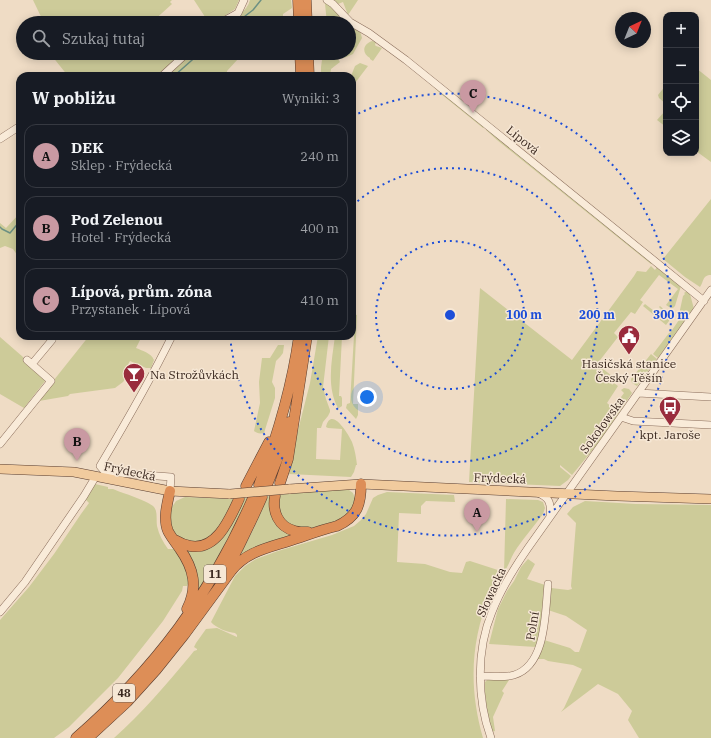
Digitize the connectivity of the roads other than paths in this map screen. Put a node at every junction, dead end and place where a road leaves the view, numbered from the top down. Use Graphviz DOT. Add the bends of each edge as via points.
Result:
graph roads {
  1 [pos="244,0"];
  2 [pos="298,0"];
  3 [pos="306,0"];
  4 [pos="327,0"];
  5 [pos="233,16"];
  6 [pos="302,16"];
  7 [pos="304,16"];
  8 [pos="344,16"];
  9 [pos="356,25"];
  10 [pos="179,60"];
  11 [pos="300,60"];
  12 [pos="308,60"];
  13 [pos="166,72"];
  14 [pos="301,72"];
  15 [pos="309,72"];
  16 [pos="16,129"];
  17 [pos="0,139"];
  18 [pos="711,290"];
  19 [pos="704,301"];
  20 [pos="52,340"];
  21 [pos="170,340"];
  22 [pos="298,340"];
  23 [pos="306,340"];
  24 [pos="300,375"];
  25 [pos="638,393"];
  26 [pos="711,397"];
  27 [pos="286,399"];
  28 [pos="622,417"];
  29 [pos="711,425"];
  30 [pos="0,444"];
  31 [pos="0,469"];
  32 [pos="96,476"];
  33 [pos="280,483"];
  34 [pos="361,484"];
  35 [pos="246,486"];
  36 [pos="170,491"];
  37 [pos="536,492"];
  38 [pos="566,494"];
  39 [pos="235,496"];
  40 [pos="275,496"];
  41 [pos="711,499"];
  42 [pos="550,518"];
  43 [pos="312,533"];
  44 [pos="174,539"];
  45 [pos="548,584"];
  46 [pos="200,611"];
  47 [pos="0,612"];
  48 [pos="167,644"];
  49 [pos="480,676"];
  50 [pos="76,738"];
  51 [pos="88,738"];
  52 [pos="491,738"];
  1 -- 5 [label="street" via="238,13"];
  2 -- 6 [label="highway"];
  3 -- 7 [label="highway"];
  4 -- 8 [label="street, Lípová"];
  9 -- 19 [label="street, Lípová" via="406,60"];
  10 -- 13 [label="street"];
  11 -- 14 [label="highway"];
  12 -- 15 [label="highway"];
  16 -- 17 [label="street"];
  18 -- 19 [label="street, Sokołowska"];
  19 -- 25 [label="street, Sokołowska"];
  20 -- 30 [label="street" via="29,362 51,381"];
  21 -- 36 [label="street" via="100,466 105,472 171,477"];
  22 -- 27 [label="highway"];
  23 -- 24 [label="highway"];
  24 -- 27 [label="highway" via="277,460 263,485"];
  24 -- 33 [label="highway" via="288,459"];
  25 -- 26 [label="street"];
  25 -- 28 [label="street, Sokołowska"];
  27 -- 35 [label="highway"];
  28 -- 29 [label="street" via="634,421"];
  28 -- 38 [label="street, Sokołowska"];
  31 -- 32 [label="main road, Frýdecká" via="74,472"];
  32 -- 36 [label="main road, Frýdecká"];
  32 -- 47 [label="street" via="25,582"];
  34 -- 37 [label="main road, Frýdecká"];
  34 -- 39 [label="main road, Frýdecká, bridge"];
  34 -- 43 [label="highway" via="359,504 351,518 336,526"];
  36 -- 39 [label="main road, Frýdecká"];
  36 -- 44 [label="highway" via="166,522 168,531"];
  37 -- 38 [label="main road, Frýdecká"];
  37 -- 42 [label="street" via="549,501"];
  38 -- 41 [label="main road, Frýdecká"];
  38 -- 42 [label="street, Słowacka"];
  39 -- 44 [label="highway" via="223,529 216,538 198,546 185,545"];
  40 -- 43 [label="highway" via="274,511 283,526 293,531"];
  42 -- 49 [label="street, Słowacka" via="512,572 491,613 484,638"];
  43 -- 46 [label="highway" via="266,547 244,558"];
  44 -- 48 [label="highway" via="188,560 194,584 191,601"];
  45 -- 49 [label="street, Polní" via="543,633 539,648 531,662 512,676"];
  46 -- 48 [label="highway, 11" via="239,546 258,497 216,572"];
  46 -- 51 [label="highway, 11" via="156,670 127,702"];
  48 -- 50 [label="highway, 48" via="122,695"];
  49 -- 52 [label="street, Słowacka" via="485,719"];
}
